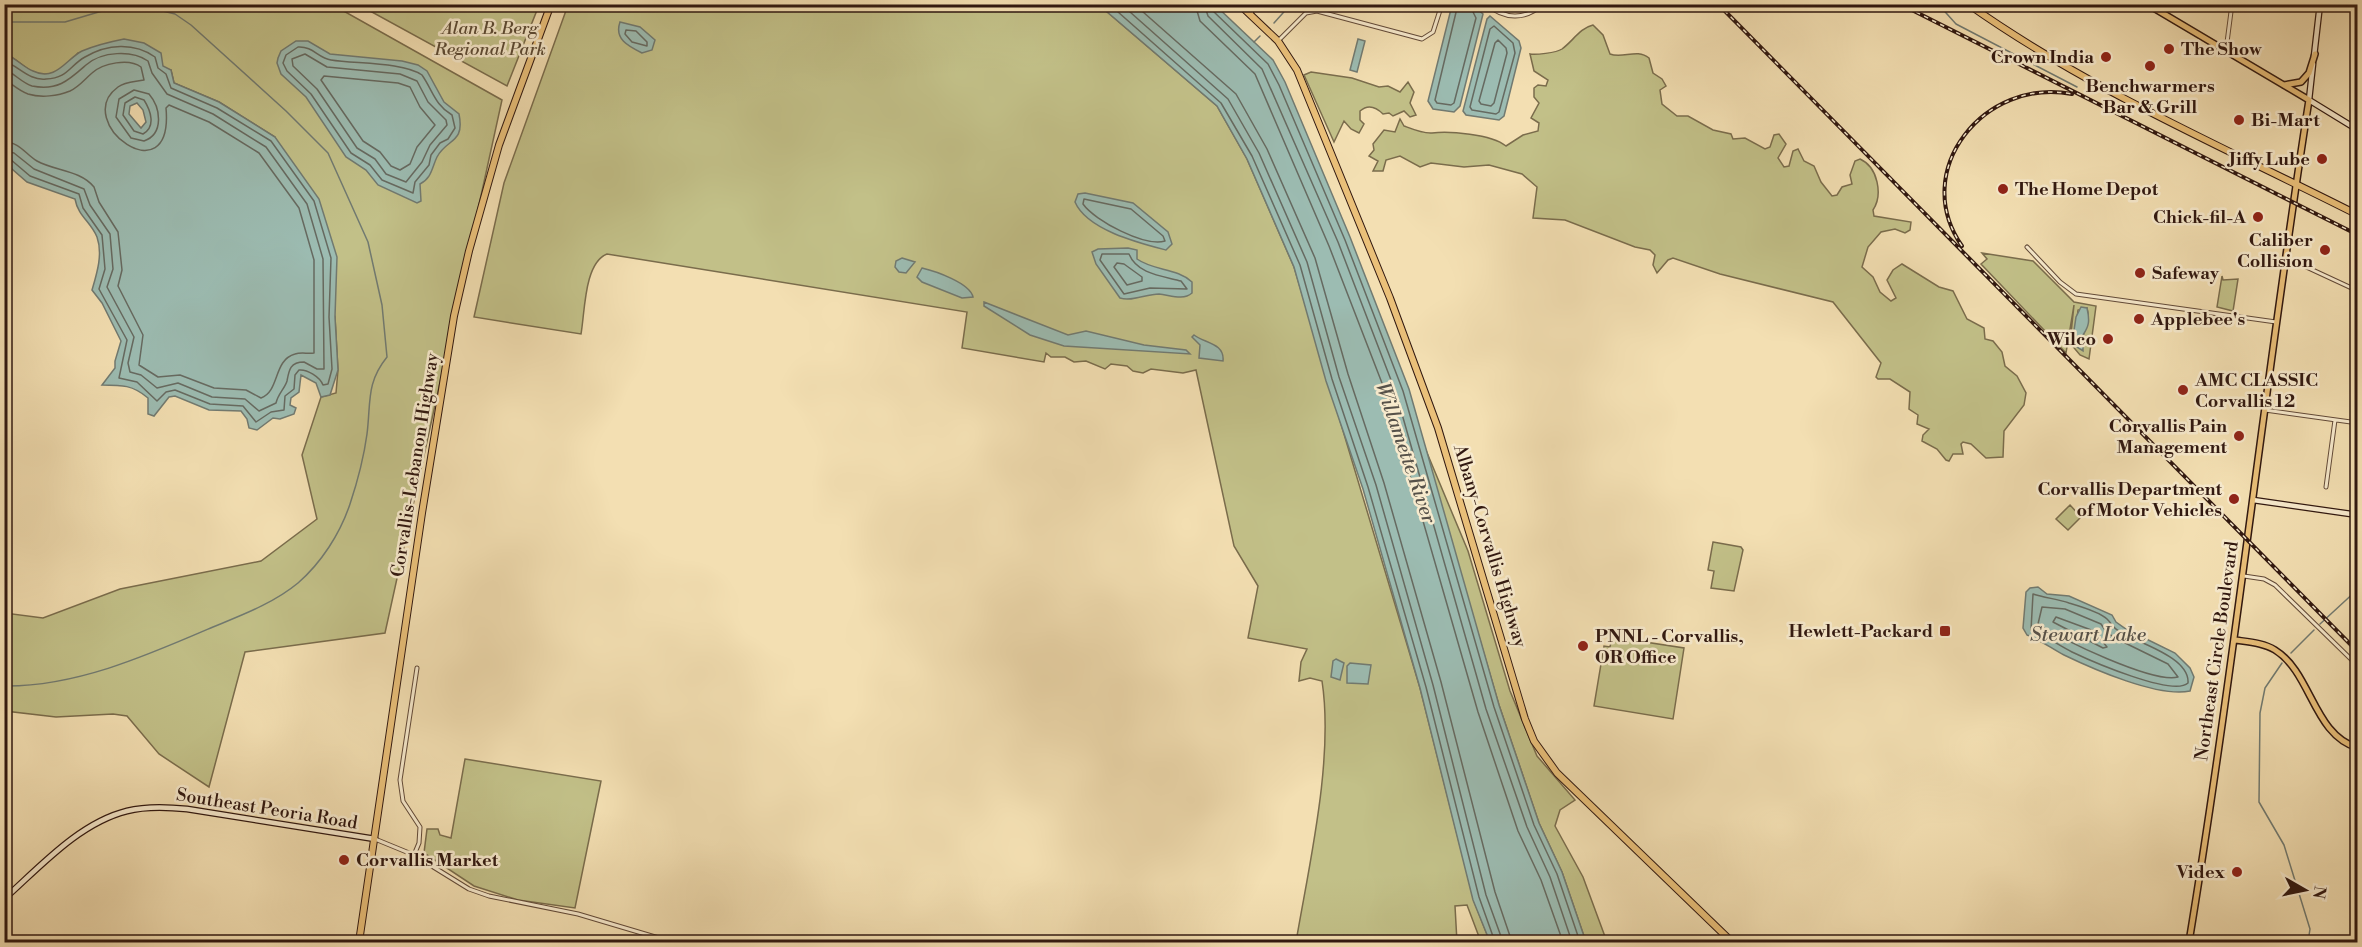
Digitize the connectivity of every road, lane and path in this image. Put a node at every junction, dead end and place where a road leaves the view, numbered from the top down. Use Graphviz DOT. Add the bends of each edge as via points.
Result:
graph roads {
  1 [pos="1239,4"];
  2 [pos="1257,4"];
  3 [pos="1442,4"];
  4 [pos="1486,4"];
  5 [pos="1543,4"];
  6 [pos="1968,4"];
  7 [pos="2147,4"];
  8 [pos="2232,4"];
  9 [pos="2320,4"];
  10 [pos="550,6"];
  11 [pos="1250,14"];
  12 [pos="1278,41"];
  13 [pos="2226,51"];
  14 [pos="2315,54"];
  15 [pos="2283,85"];
  16 [pos="2309,100"];
  17 [pos="2358,130"];
  18 [pos="2296,185"];
  19 [pos="2358,215"];
  20 [pos="2027,247"];
  21 [pos="2285,263"];
  22 [pos="2358,291"];
  23 [pos="2276,322"];
  24 [pos="2265,410"];
  25 [pos="2335,420"];
  26 [pos="2358,423"];
  27 [pos="2326,488"];
  28 [pos="2253,500"];
  29 [pos="2358,516"];
  30 [pos="2244,576"];
  31 [pos="2235,640"];
  32 [pos="2358,666"];
  33 [pos="417,668"];
  34 [pos="2358,748"];
  35 [pos="375,839"];
  36 [pos="414,855"];
  37 [pos="4,899"];
  38 [pos="359,942"];
  39 [pos="672,942"];
  40 [pos="1732,942"];
  41 [pos="2188,942"];
  1 -- 11 [label="highway, Albany-Corvallis Highway"];
  2 -- 11 [label="street"];
  3 -- 12 [label="street" via="1433,32 1422,39 1317,11 1306,14"];
  4 -- 5 [label="street" via="1500,15 1518,16 1535,12"];
  6 -- 18 [label="highway" via="2067,68"];
  7 -- 13 [label="main road"];
  8 -- 13 [label="street"];
  9 -- 14 [label="main road"];
  10 -- 35 [label="highway, Corvallis-Lebanon Highway" via="499,145 454,316"];
  11 -- 12 [label="highway, Albany-Corvallis Highway"];
  12 -- 40 [label="highway, Albany-Corvallis Highway" via="1310,98 1438,428 1534,741 1557,773"];
  13 -- 15 [label="main road"];
  14 -- 15 [label="main road" via="2301,82"];
  14 -- 16 [label="main road"];
  15 -- 16 [label="main road"];
  16 -- 17 [label="main road"];
  16 -- 18 [label="main road, Northeast Circle Boulevard"];
  18 -- 19 [label="highway"];
  18 -- 21 [label="main road, Northeast Circle Boulevard"];
  20 -- 23 [label="street" via="2076,294"];
  21 -- 22 [label="street" via="2302,265"];
  21 -- 23 [label="main road, Northeast Circle Boulevard"];
  23 -- 24 [label="main road, Northeast Circle Boulevard"];
  24 -- 25 [label="street"];
  24 -- 28 [label="main road, Northeast Circle Boulevard"];
  25 -- 26 [label="street"];
  25 -- 27 [label="street"];
  28 -- 29 [label="main road"];
  28 -- 30 [label="main road, Northeast Circle Boulevard"];
  30 -- 31 [label="main road, Northeast Circle Boulevard"];
  30 -- 32 [label="street" via="2275,585"];
  31 -- 34 [label="main road" via="2268,646 2289,660 2333,733"];
  31 -- 41 [label="main road, Northeast Circle Boulevard"];
  33 -- 36 [label="street" via="400,780 403,801 420,827"];
  35 -- 36 [label="street"];
  35 -- 37 [label="main road, Southeast Peoria Road" via="187,808 127,810 72,839"];
  35 -- 38 [label="highway, Corvallis-Lebanon Highway"];
  36 -- 39 [label="street" via="469,889 489,896 567,912"];
}
